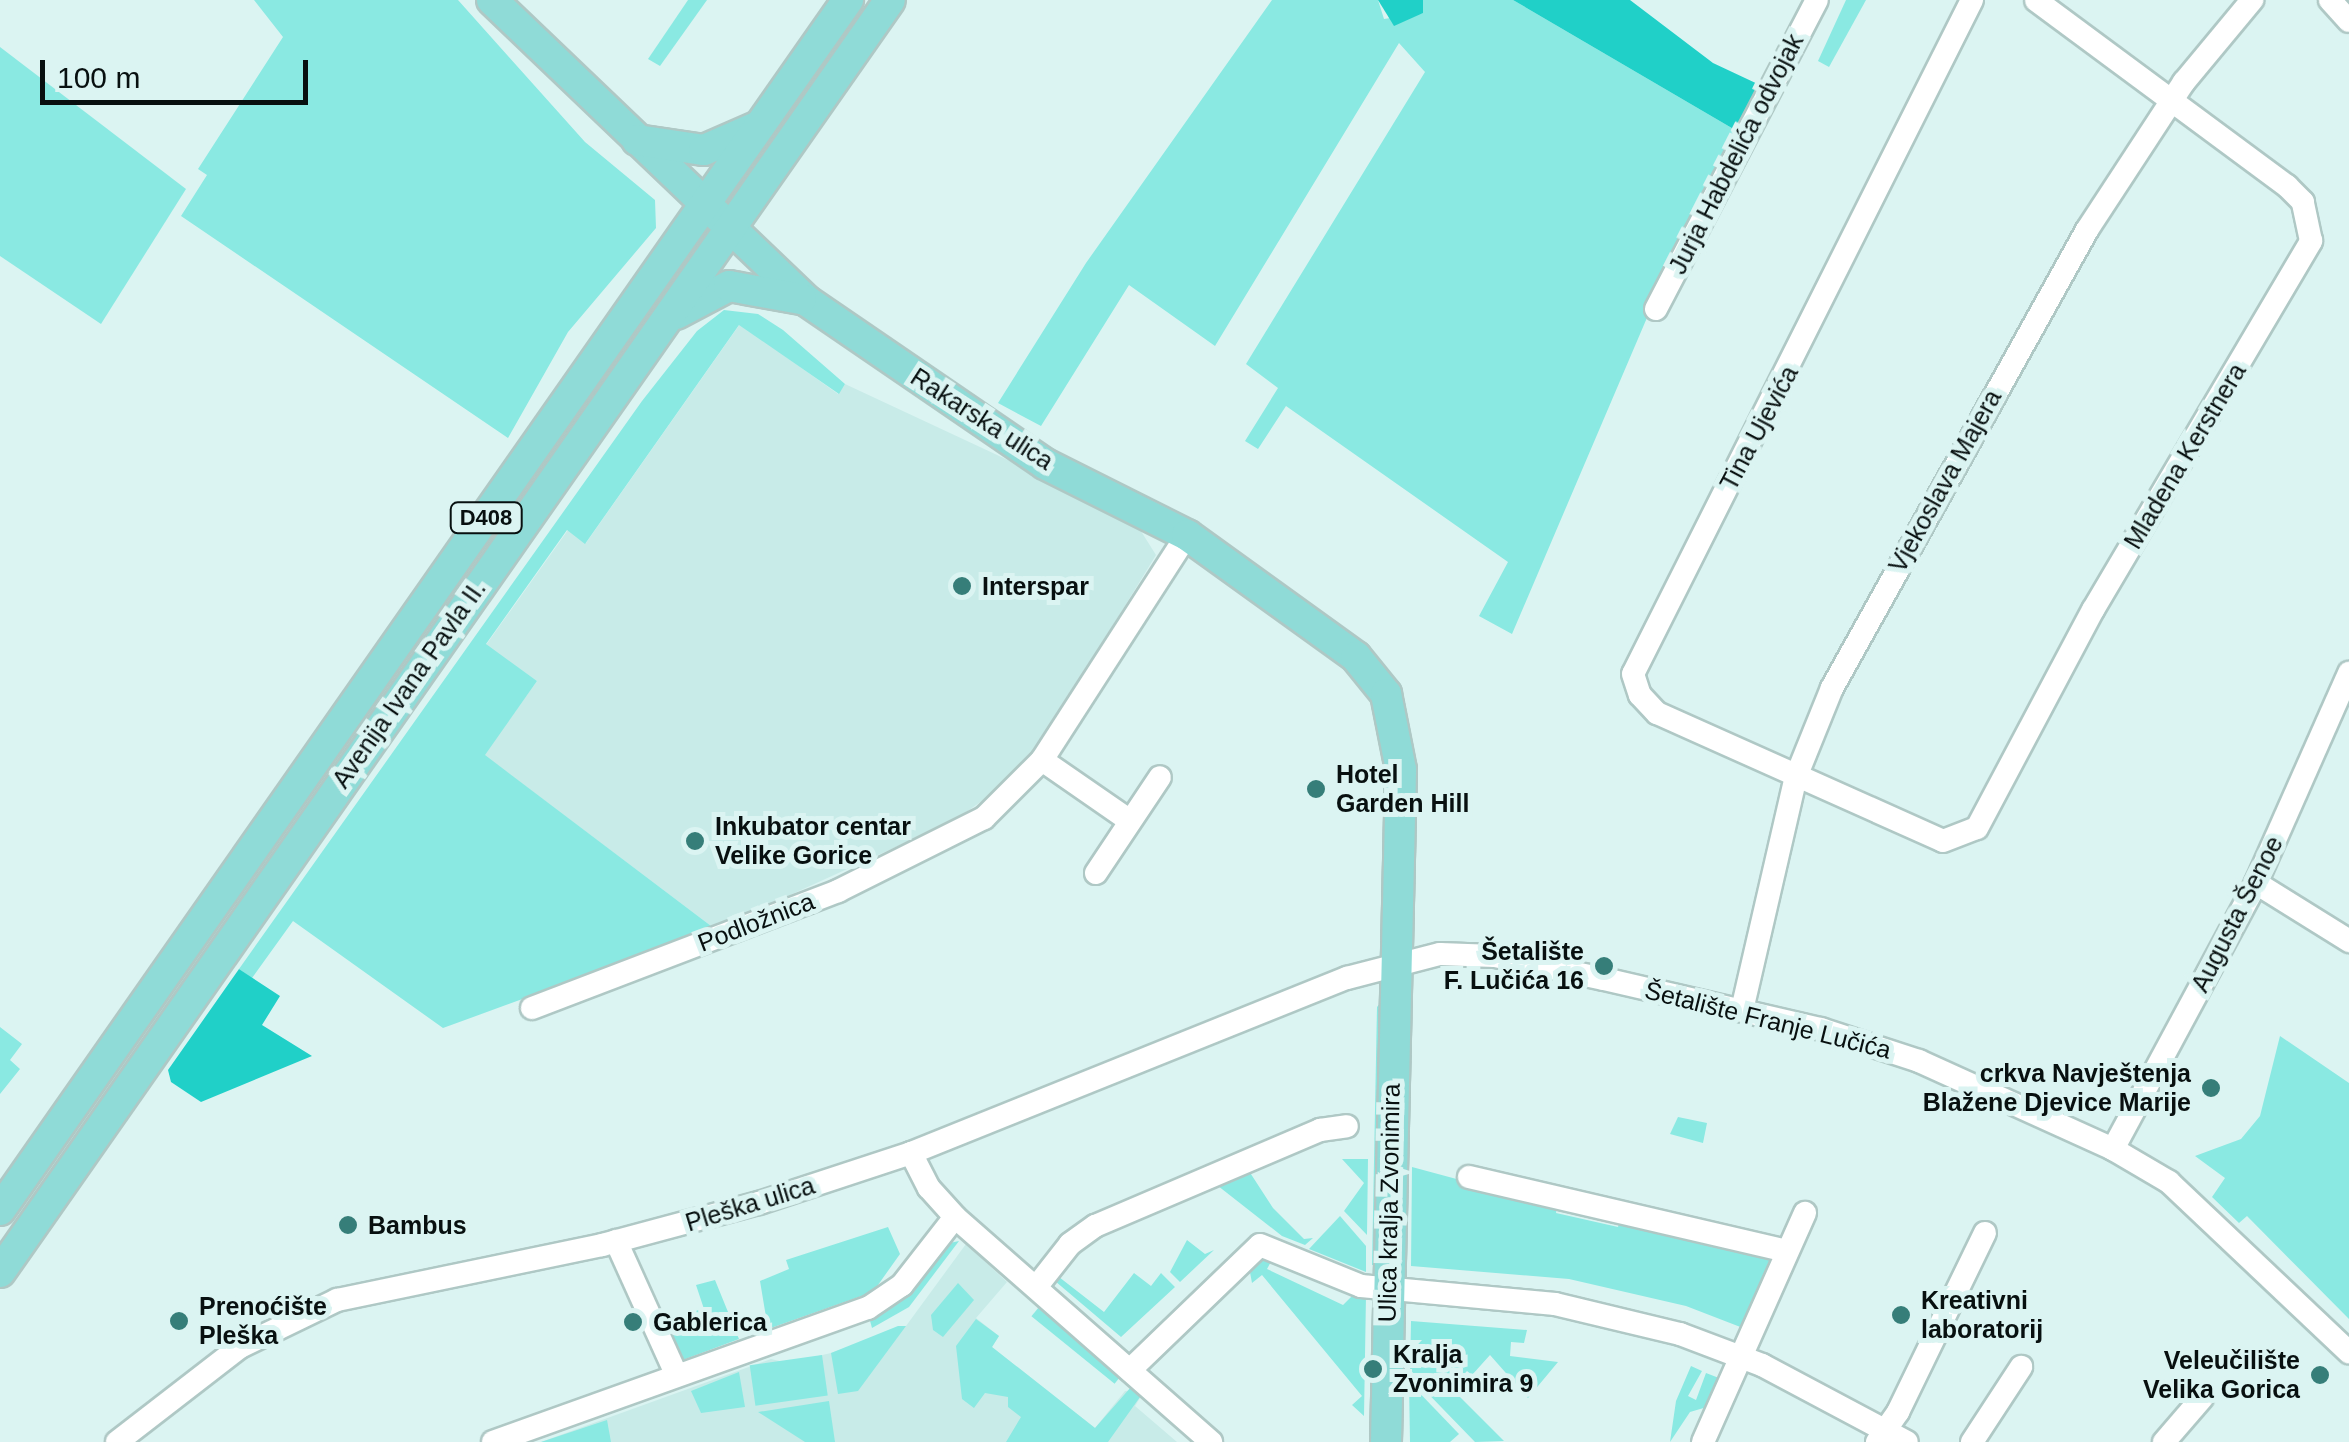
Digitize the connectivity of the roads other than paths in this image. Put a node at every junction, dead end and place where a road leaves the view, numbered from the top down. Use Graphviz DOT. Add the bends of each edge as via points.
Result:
graph roads {
  1 [pos="492,0"];
  2 [pos="848,0"];
  3 [pos="890,0"];
  4 [pos="1817,0"];
  5 [pos="1972,0"];
  6 [pos="2036,0"];
  7 [pos="2252,0"];
  8 [pos="2330,0"];
  9 [pos="2349,20"];
  10 [pos="2172,100"];
  11 [pos="766,122"];
  12 [pos="632,138"];
  13 [pos="705,208"];
  14 [pos="728,229"];
  15 [pos="807,301"];
  16 [pos="1656,309"];
  17 [pos="661,324"];
  18 [pos="1187,536"];
  19 [pos="2349,673"];
  20 [pos="1042,760"];
  21 [pos="1160,777"];
  22 [pos="1796,777"];
  23 [pos="1130,820"];
  24 [pos="1096,873"];
  25 [pos="2256,883"];
  26 [pos="2349,941"];
  27 [pos="1394,965"];
  28 [pos="532,1008"];
  29 [pos="1742,1010"];
  30 [pos="1348,1126"];
  31 [pos="2113,1149"];
  32 [pos="911,1154"];
  33 [pos="1469,1177"];
  34 [pos="0,1210"];
  35 [pos="1805,1213"];
  36 [pos="955,1216"];
  37 [pos="1985,1232"];
  38 [pos="616,1242"];
  39 [pos="1783,1250"];
  40 [pos="0,1272"];
  41 [pos="1037,1286"];
  42 [pos="1387,1291"];
  43 [pos="2349,1352"];
  44 [pos="1742,1356"];
  45 [pos="2021,1367"];
  46 [pos="1130,1370"];
  47 [pos="676,1374"];
  48 [pos="2202,1398"];
  49 [pos="1890,1438"];
  50 [pos="117,1442"];
  51 [pos="493,1442"];
  52 [pos="1211,1442"];
  53 [pos="1386,1442"];
  54 [pos="1703,1442"];
  55 [pos="1972,1442"];
  56 [pos="2164,1442"];
  1 -- 12 [label="main road, Rakarska ulica"];
  2 -- 11 [label="main road, Avenija Ivana Pavla II. / D408"];
  3 -- 14 [label="main road, Avenija Ivana Pavla II. / D408"];
  4 -- 16 [label="street, Jurja Habdelića odvojak"];
  5 -- 22 [label="street, Tina Ujevića" via="1792,368 1636,657 1633,674 1646,704"];
  6 -- 10 [label="street, Mladena Kerstnera"];
  7 -- 10 [label="street, Vjekoslava Majera"];
  8 -- 9 [label="street"];
  10 -- 22 [label="street, Vjekoslava Majera" via="1994,391 1832,688"];
  10 -- 22 [label="street, Mladena Kerstnera" via="2303,202 2311,227 2306,256 2093,610 1976,828 1943,840"];
  11 -- 12 [label="main road" via="704,150"];
  11 -- 13 [label="main road, Avenija Ivana Pavla II. / D408"];
  12 -- 13 [label="main road, Rakarska ulica"];
  13 -- 14 [label="main road, Rakarska ulica"];
  13 -- 34 [label="main road, Avenija Ivana Pavla II. / D408"];
  14 -- 15 [label="main road, Rakarska ulica"];
  14 -- 17 [label="main road, Avenija Ivana Pavla II. / D408"];
  15 -- 17 [label="main road" via="729,286"];
  15 -- 18 [label="main road, Rakarska ulica" via="1046,464"];
  17 -- 40 [label="main road, Avenija Ivana Pavla II. / D408"];
  18 -- 20 [label="street, Podložnica"];
  18 -- 27 [label="main road, Rakarska ulica" via="1356,657 1386,694 1401,756"];
  19 -- 25 [label="street, Augusta Šenoe"];
  20 -- 23 [label="street"];
  20 -- 28 [label="street, Podložnica" via="984,818 956,834 838,891"];
  21 -- 23 [label="street"];
  22 -- 29 [label="street, Vjekoslava Majera"];
  23 -- 24 [label="street"];
  25 -- 26 [label="street"];
  25 -- 31 [label="street, Augusta Šenoe"];
  27 -- 29 [label="street, Šetalište Franje Lučića" via="1430,954 1494,956"];
  27 -- 32 [label="street, Pleška ulica"];
  27 -- 42 [label="main road, Ulica kralja Zvonimira"];
  29 -- 31 [label="street, Šetalište Franje Lučića" via="1919,1061"];
  30 -- 41 [label="street" via="1320,1130 1095,1226 1070,1244"];
  31 -- 43 [label="street, Šetalište Franje Lučića" via="2216,1222"];
  32 -- 36 [label="street"];
  32 -- 38 [label="street, Pleška ulica"];
  33 -- 39 [label="street"];
  35 -- 39 [label="street"];
  36 -- 41 [label="street"];
  36 -- 47 [label="street" via="902,1285 880,1302"];
  37 -- 49 [label="street"];
  38 -- 47 [label="street"];
  38 -- 50 [label="street, Pleška ulica" via="366,1290 309,1311 226,1357"];
  39 -- 44 [label="street"];
  41 -- 46 [label="street"];
  42 -- 44 [label="street" via="1585,1309"];
  42 -- 46 [label="street" via="1254,1246"];
  42 -- 53 [label="main road, Ulica kralja Zvonimira"];
  44 -- 49 [label="street"];
  44 -- 54 [label="street"];
  45 -- 55 [label="street"];
  46 -- 52 [label="street"];
  47 -- 51 [label="street"];
  48 -- 56 [label="street"];
}
